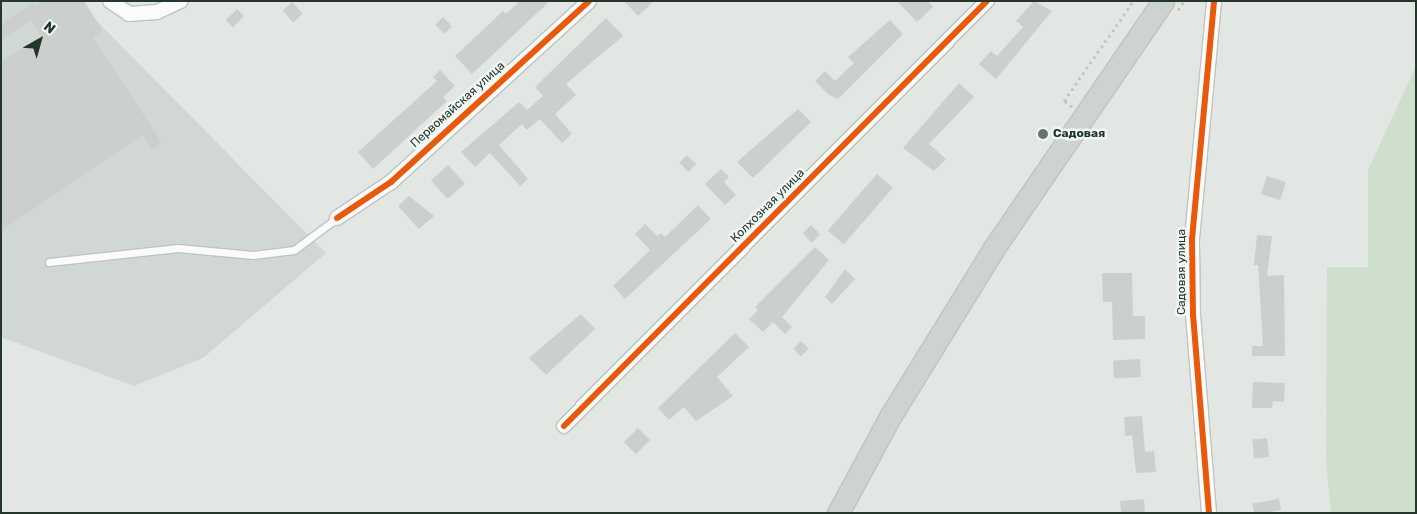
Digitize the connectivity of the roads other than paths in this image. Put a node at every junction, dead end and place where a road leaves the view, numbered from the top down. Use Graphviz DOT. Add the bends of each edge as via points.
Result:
graph roads {
  1 [pos="110,1"];
  2 [pos="181,1"];
  3 [pos="589,1"];
  4 [pos="987,1"];
  5 [pos="1163,1"];
  6 [pos="1214,1"];
  7 [pos="337,218"];
  8 [pos="49,262"];
  9 [pos="891,415"];
  10 [pos="564,426"];
  11 [pos="865,462"];
  12 [pos="832,513"];
  13 [pos="838,513"];
  14 [pos="854,513"];
  15 [pos="1209,513"];
  1 -- 2 [label="street" via="129,14 157,12"];
  3 -- 7 [label="street, Первомайская улица" via="390,182"];
  4 -- 10 [label="street, Колхозная улица"];
  5 -- 9 [label="main road" via="994,248"];
  6 -- 15 [label="street, Садовая улица" via="1192,239 1193,315"];
  7 -- 8 [label="lane" via="294,250 253,255 178,248"];
  9 -- 11 [label="main road"];
  9 -- 14 [label="main road"];
  11 -- 12 [label="main road"];
  11 -- 13 [label="main road"];
}
